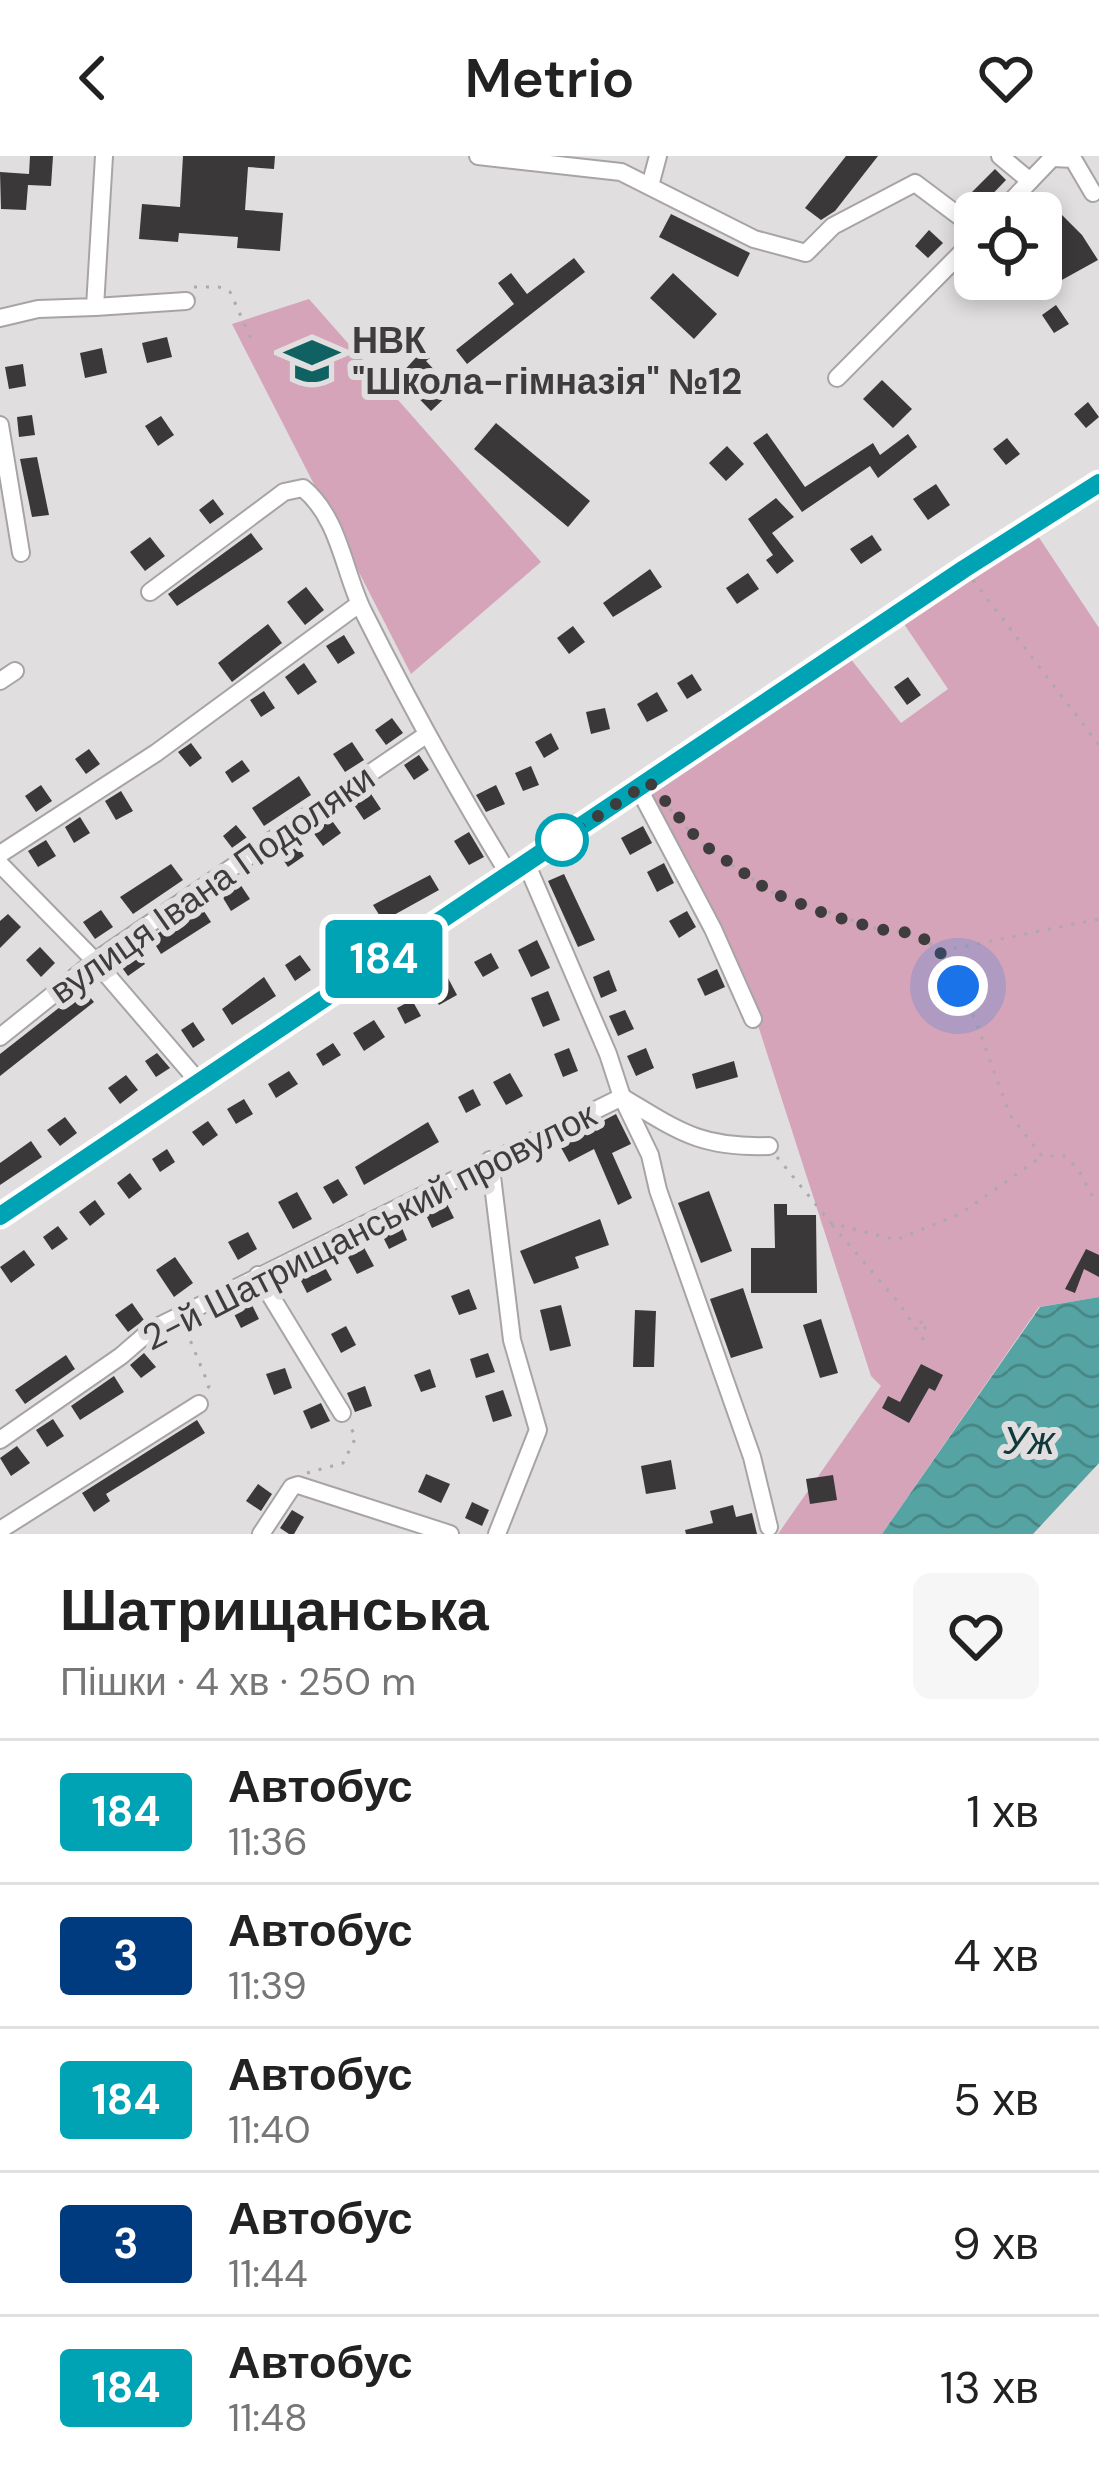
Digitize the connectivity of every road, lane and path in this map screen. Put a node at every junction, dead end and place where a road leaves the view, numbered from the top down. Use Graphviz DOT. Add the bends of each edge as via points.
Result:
graph roads {
  1 [pos="478,156"];
  2 [pos="658,156"];
  3 [pos="1000,156"];
  4 [pos="1088,156"];
  5 [pos="1054,157"];
  6 [pos="103,158"];
  7 [pos="1030,181"];
  8 [pos="650,186"];
  9 [pos="1020,192"];
  10 [pos="1096,200"];
  11 [pos="954,212"];
  12 [pos="954,260"];
  13 [pos="186,301"];
  14 [pos="95,307"];
  15 [pos="0,318"];
  16 [pos="253,343"];
  17 [pos="837,378"];
  18 [pos="0,425"];
  19 [pos="1099,483"];
  20 [pos="21,554"];
  21 [pos="964,569"];
  22 [pos="150,592"];
  23 [pos="359,604"];
  24 [pos="427,735"];
  25 [pos="1099,746"];
  26 [pos="644,786"];
  27 [pos="0,854"];
  28 [pos="0,864"];
  29 [pos="526,865"];
  30 [pos="510,876"];
  31 [pos="1099,919"];
  32 [pos="940,952"];
  33 [pos="94,961"];
  34 [pos="753,1018"];
  35 [pos="0,1037"];
  36 [pos="198,1081"];
  37 [pos="622,1097"];
  38 [pos="769,1146"];
  39 [pos="1042,1156"];
  40 [pos="490,1160"];
  41 [pos="1094,1196"];
  42 [pos="0,1216"];
  43 [pos="831,1223"];
  44 [pos="258,1275"];
  45 [pos="183,1313"];
  46 [pos="913,1324"];
  47 [pos="199,1404"];
  48 [pos="343,1413"];
  49 [pos="0,1440"];
  50 [pos="296,1485"];
  51 [pos="769,1527"];
  52 [pos="0,1530"];
  53 [pos="261,1534"];
  54 [pos="450,1534"];
  55 [pos="497,1534"];
  1 -- 8 [label="street" via="620,171"];
  2 -- 8 [label="street"];
  3 -- 7 [label="street"];
  4 -- 10 [label="street"];
  5 -- 7 [label="street"];
  5 -- 10 [label="street" via="1073,159"];
  6 -- 14 [label="street"];
  7 -- 9 [label="street"];
  8 -- 11 [label="street" via="802,253 833,226 917,183"];
  12 -- 17 [label="street"];
  13 -- 14 [label="street"];
  13 -- 16 [label="path" via="185,286 225,288"];
  14 -- 15 [label="street"];
  18 -- 20 [label="street"];
  19 -- 21 [label="street"];
  21 -- 25 [label="path"];
  21 -- 26 [label="street"];
  22 -- 23 [label="street" via="296,486 328,519"];
  23 -- 24 [label="street"];
  23 -- 27 [label="street"];
  24 -- 30 [label="street"];
  24 -- 33 [label="street, вулиця Івана Подоляки"];
  26 -- 29 [label="street"];
  26 -- 32 [label="path" via="700,842 771,892 861,924 918,934"];
  26 -- 34 [label="street"];
  28 -- 33 [label="street"];
  29 -- 30 [label="street"];
  29 -- 37 [label="street"];
  30 -- 36 [label="street"];
  31 -- 32 [label="path"];
  32 -- 39 [label="path" via="1010,1115"];
  33 -- 35 [label="street, вулиця Івана Подоляки"];
  33 -- 36 [label="street"];
  36 -- 42 [label="street"];
  37 -- 38 [label="street" via="699,1141"];
  37 -- 40 [label="street, 2-й Шатрищанський провулок"];
  37 -- 51 [label="street" via="650,1155"];
  38 -- 43 [label="path"];
  39 -- 41 [label="path" via="1064,1156"];
  39 -- 43 [label="path" via="960,1214 896,1240"];
  40 -- 44 [label="street, 2-й Шатрищанський провулок"];
  40 -- 55 [label="street" via="512,1340 538,1430"];
  43 -- 46 [label="path"];
  44 -- 45 [label="street, 2-й Шатрищанський провулок"];
  44 -- 48 [label="street"];
  45 -- 47 [label="path" via="209,1386"];
  45 -- 49 [label="street, 2-й Шатрищанський провулок"];
  47 -- 52 [label="street"];
  48 -- 50 [label="path" via="356,1436 343,1463 303,1474"];
  50 -- 53 [label="street"];
  50 -- 54 [label="street"];
}
